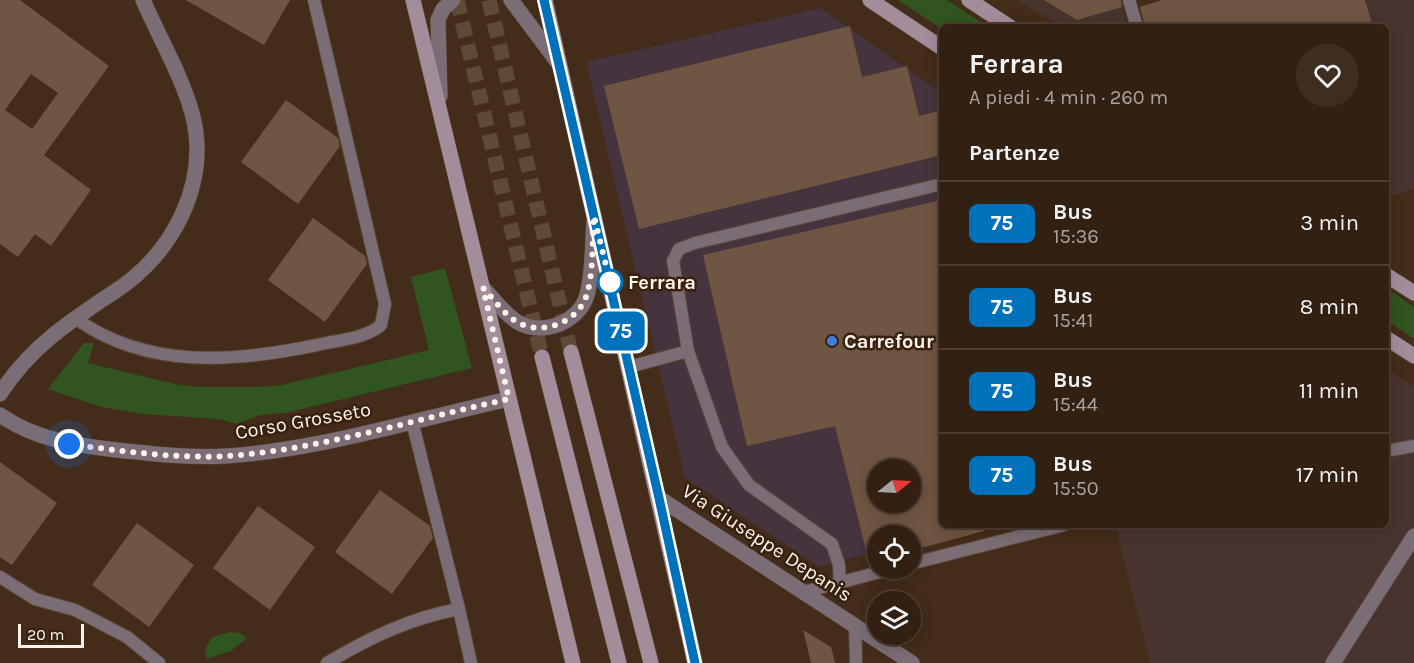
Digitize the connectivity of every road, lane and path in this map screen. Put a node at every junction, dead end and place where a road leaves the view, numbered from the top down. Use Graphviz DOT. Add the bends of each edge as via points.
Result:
graph roads {
  1 [pos="143,0"];
  2 [pos="314,0"];
  3 [pos="413,0"];
  4 [pos="453,0"];
  5 [pos="511,0"];
  6 [pos="870,0"];
  7 [pos="969,0"];
  8 [pos="1130,0"];
  9 [pos="545,1"];
  10 [pos="1005,24"];
  11 [pos="1136,24"];
  12 [pos="939,46"];
  13 [pos="561,67"];
  14 [pos="441,113"];
  15 [pos="939,185"];
  16 [pos="594,216"];
  17 [pos="1389,277"];
  18 [pos="483,288"];
  19 [pos="1414,293"];
  20 [pos="75,318"];
  21 [pos="1389,340"];
  22 [pos="688,351"];
  23 [pos="572,352"];
  24 [pos="1414,356"];
  25 [pos="542,357"];
  26 [pos="629,368"];
  27 [pos="0,394"];
  28 [pos="509,399"];
  29 [pos="0,415"];
  30 [pos="412,421"];
  31 [pos="1414,446"];
  32 [pos="1389,450"];
  33 [pos="659,498"];
  34 [pos="1052,528"];
  35 [pos="1414,536"];
  36 [pos="921,561"];
  37 [pos="867,576"];
  38 [pos="0,577"];
  39 [pos="840,583"];
  40 [pos="804,592"];
  41 [pos="459,609"];
  42 [pos="855,626"];
  43 [pos="159,663"];
  44 [pos="327,663"];
  45 [pos="471,663"];
  46 [pos="573,663"];
  47 [pos="619,663"];
  48 [pos="651,663"];
  49 [pos="695,663"];
  50 [pos="856,663"];
  51 [pos="912,663"];
  52 [pos="1333,663"];
  1 -- 20 [label="street" via="193,117 196,157 191,188 173,234 153,262"];
  2 -- 20 [label="lane" via="385,304 381,325 367,334 287,351 211,360 144,350 99,333"];
  3 -- 14 [label="main road"];
  4 -- 14 [label="street" via="442,9 437,26"];
  5 -- 13 [label="street"];
  6 -- 12 [label="main road"];
  7 -- 10 [label="main road"];
  8 -- 11 [label="lane"];
  9 -- 13 [label="main road"];
  13 -- 16 [label="main road"];
  14 -- 18 [label="main road"];
  15 -- 22 [label="lane" via="679,249 673,261"];
  16 -- 18 [label="street" via="587,293 570,319 553,326 524,325"];
  16 -- 26 [label="main road"];
  17 -- 19 [label="main road"];
  18 -- 28 [label="main road"];
  20 -- 27 [label="street" via="28,356"];
  21 -- 24 [label="main road"];
  22 -- 26 [label="lane"];
  22 -- 39 [label="lane" via="722,447 749,485 832,544"];
  23 -- 48 [label="main road"];
  25 -- 47 [label="main road"];
  26 -- 33 [label="main road"];
  28 -- 30 [label="street, Corso Grosseto"];
  28 -- 46 [label="main road"];
  29 -- 30 [label="street, Corso Grosseto" via="31,433 69,444 196,456 273,451"];
  30 -- 41 [label="lane"];
  31 -- 32 [label="lane"];
  33 -- 40 [label="street, Via Giuseppe Depanis"];
  33 -- 49 [label="main road"];
  34 -- 36 [label="lane"];
  35 -- 52 [label="street"];
  37 -- 39 [label="lane"];
  38 -- 43 [label="lane" via="35,599 75,610 127,637"];
  39 -- 40 [label="lane"];
  40 -- 42 [label="street, Via Giuseppe Depanis"];
  41 -- 44 [label="lane" via="369,638"];
  41 -- 45 [label="lane"];
  42 -- 50 [label="lane"];
  42 -- 51 [label="street, Via Giuseppe Depanis"];
}
